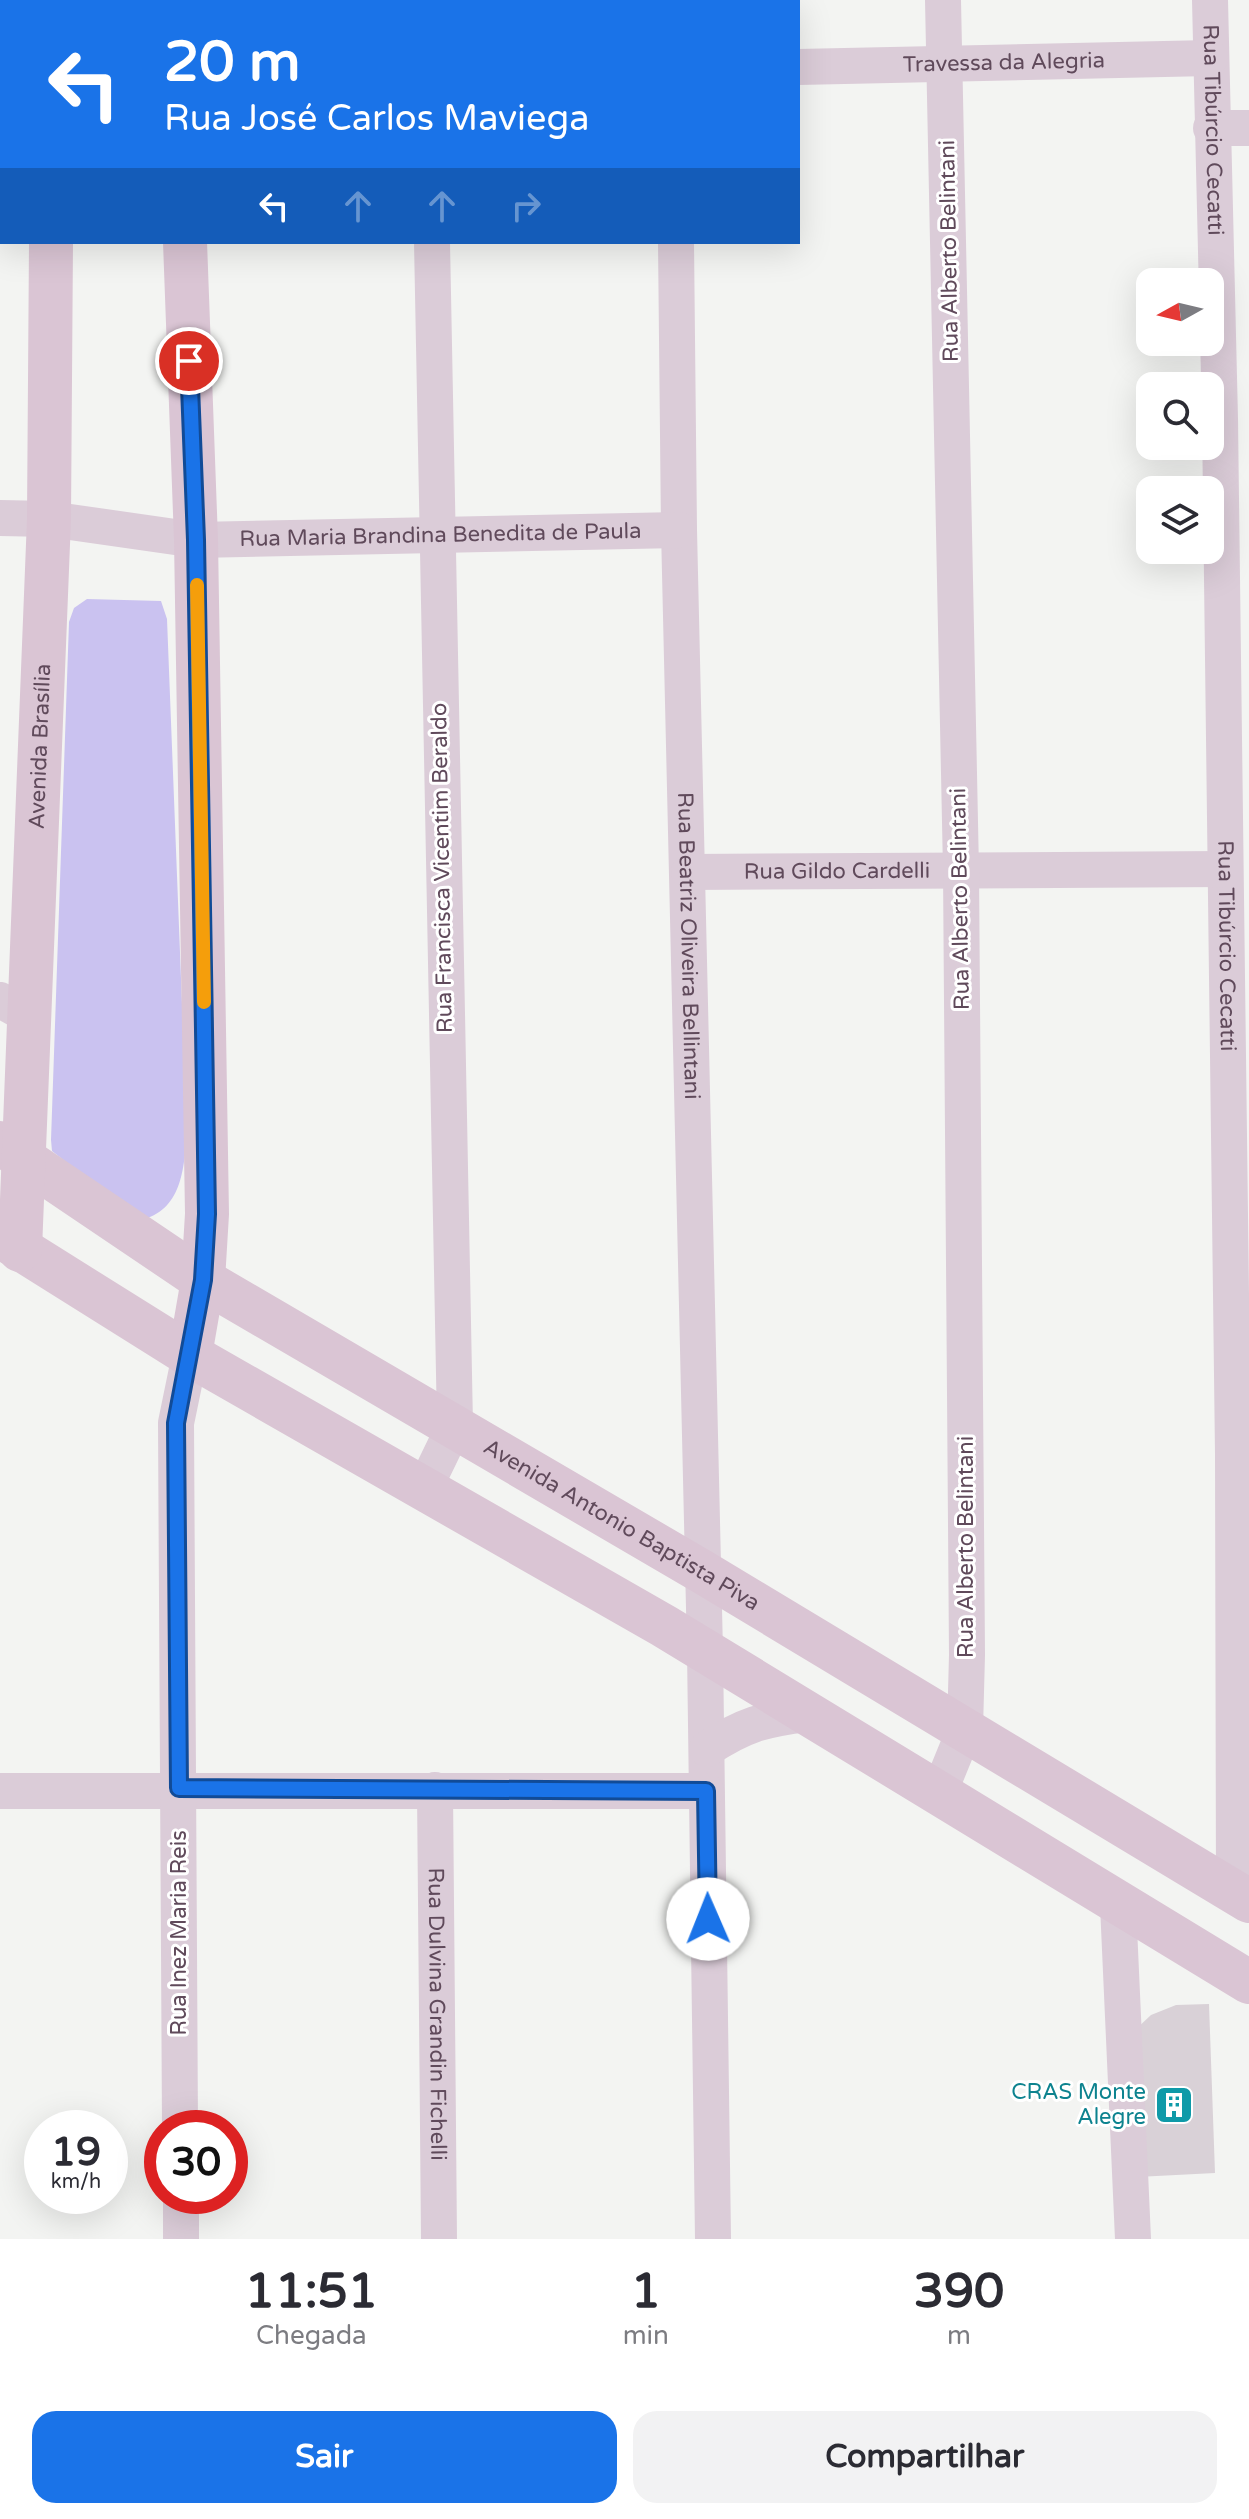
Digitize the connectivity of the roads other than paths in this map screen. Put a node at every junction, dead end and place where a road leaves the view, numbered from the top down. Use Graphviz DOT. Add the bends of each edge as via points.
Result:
graph roads {
  1 [pos="943,0"];
  2 [pos="1210,0"];
  3 [pos="1210,58"];
  4 [pos="944,61"];
  5 [pos="800,67"];
  6 [pos="1211,128"];
  7 [pos="1249,128"];
  8 [pos="51,244"];
  9 [pos="185,244"];
  10 [pos="432,244"];
  11 [pos="676,244"];
  12 [pos="1235,419"];
  13 [pos="0,518"];
  14 [pos="49,519"];
  15 [pos="679,530"];
  16 [pos="435,536"];
  17 [pos="196,540"];
  18 [pos="1236,677"];
  19 [pos="1225,869"];
  20 [pos="961,870"];
  21 [pos="689,872"];
  22 [pos="1238,938"];
  23 [pos="14,1008"];
  24 [pos="12,1150"];
  25 [pos="10,1243"];
  26 [pos="203,1280"];
  27 [pos="190,1355"];
  28 [pos="455,1425"];
  29 [pos="425,1487"];
  30 [pos="701,1571"];
  31 [pos="705,1651"];
  32 [pos="807,1714"];
  33 [pos="965,1729"];
  34 [pos="707,1749"];
  35 [pos="179,1788"];
  36 [pos="435,1790"];
  37 [pos="0,1791"];
  38 [pos="706,1791"];
  39 [pos="939,1793"];
  40 [pos="1241,1897"];
  41 [pos="1118,1905"];
  42 [pos="1249,1982"];
  43 [pos="180,2110"];
  44 [pos="181,2214"];
  45 [pos="181,2239"];
  46 [pos="439,2239"];
  47 [pos="713,2239"];
  48 [pos="1133,2239"];
  1 -- 4 [label="street, Rua Alberto Belintani"];
  2 -- 3 [label="street, Rua Tibúrcio Cecatti"];
  3 -- 4 [label="street, Travessa da Alegria"];
  3 -- 6 [label="street, Rua Tibúrcio Cecatti"];
  4 -- 5 [label="street, Travessa da Alegria"];
  4 -- 20 [label="street, Rua Alberto Belintani"];
  6 -- 7 [label="street"];
  6 -- 12 [label="street, Rua Tibúrcio Cecatti"];
  8 -- 14 [label="main road, Avenida Brasília"];
  9 -- 17 [label="main road"];
  10 -- 16 [label="street, Rua Francisca Vicentim Beraldo"];
  11 -- 15 [label="street, Rua Beatriz Oliveira Bellintani"];
  12 -- 18 [label="street, Rua Tibúrcio Cecatti"];
  13 -- 14 [label="street, Rua Maria Brandina Benedita de Paula"];
  14 -- 17 [label="street, Rua Maria Brandina Benedita de Paula"];
  14 -- 23 [label="main road, Avenida Brasília"];
  15 -- 16 [label="street, Rua Maria Brandina Benedita de Paula"];
  15 -- 21 [label="street, Rua Beatriz Oliveira Bellintani"];
  16 -- 17 [label="street, Rua Maria Brandina Benedita de Paula"];
  16 -- 28 [label="street, Rua Francisca Vicentim Beraldo"];
  17 -- 26 [label="main road" via="207,1214"];
  18 -- 19 [label="street, Rua Tibúrcio Cecatti"];
  19 -- 20 [label="street, Rua Gildo Cardelli"];
  19 -- 22 [label="street, Rua Tibúrcio Cecatti"];
  20 -- 21 [label="street, Rua Gildo Cardelli"];
  20 -- 33 [label="street, Rua Alberto Belintani"];
  21 -- 30 [label="street, Rua Beatriz Oliveira Bellintani"];
  22 -- 40 [label="street, Rua Tibúrcio Cecatti" via="1235,1625"];
  23 -- 24 [label="main road, Avenida Brasília"];
  24 -- 25 [label="main road, Avenida Brasília"];
  24 -- 26 [label="main road, Avenida Antonio Baptista Piva"];
  25 -- 27 [label="main road"];
  26 -- 27 [label="main road"];
  26 -- 28 [label="main road, Avenida Antonio Baptista Piva"];
  27 -- 29 [label="main road"];
  27 -- 35 [label="street, Rua Inez Maria Reis" via="176,1423"];
  28 -- 29 [label="street, Rua Francisca Vicentim Beraldo"];
  28 -- 30 [label="main road, Avenida Antonio Baptista Piva"];
  29 -- 31 [label="main road"];
  30 -- 31 [label="street, Rua Beatriz Oliveira Bellintani"];
  30 -- 33 [label="main road, Avenida Antonio Baptista Piva"];
  31 -- 32 [label="main road"];
  31 -- 34 [label="street, Rua Beatriz Oliveira Bellintani"];
  32 -- 34 [label="street" via="765,1718"];
  32 -- 39 [label="main road"];
  33 -- 39 [label="street, Rua Alberto Belintani"];
  33 -- 40 [label="main road, Avenida Antonio Baptista Piva"];
  34 -- 38 [label="street, Rua Beatriz Oliveira Bellintani"];
  35 -- 36 [label="street"];
  35 -- 37 [label="street"];
  35 -- 43 [label="street, Rua Inez Maria Reis"];
  36 -- 38 [label="street"];
  36 -- 46 [label="street, Rua Dulvina Grandin Fichelli"];
  38 -- 47 [label="street, Rua Beatriz Oliveira Bellintani"];
  39 -- 41 [label="main road"];
  41 -- 42 [label="main road"];
  41 -- 48 [label="street"];
  44 -- 45 [label="street"];
}
